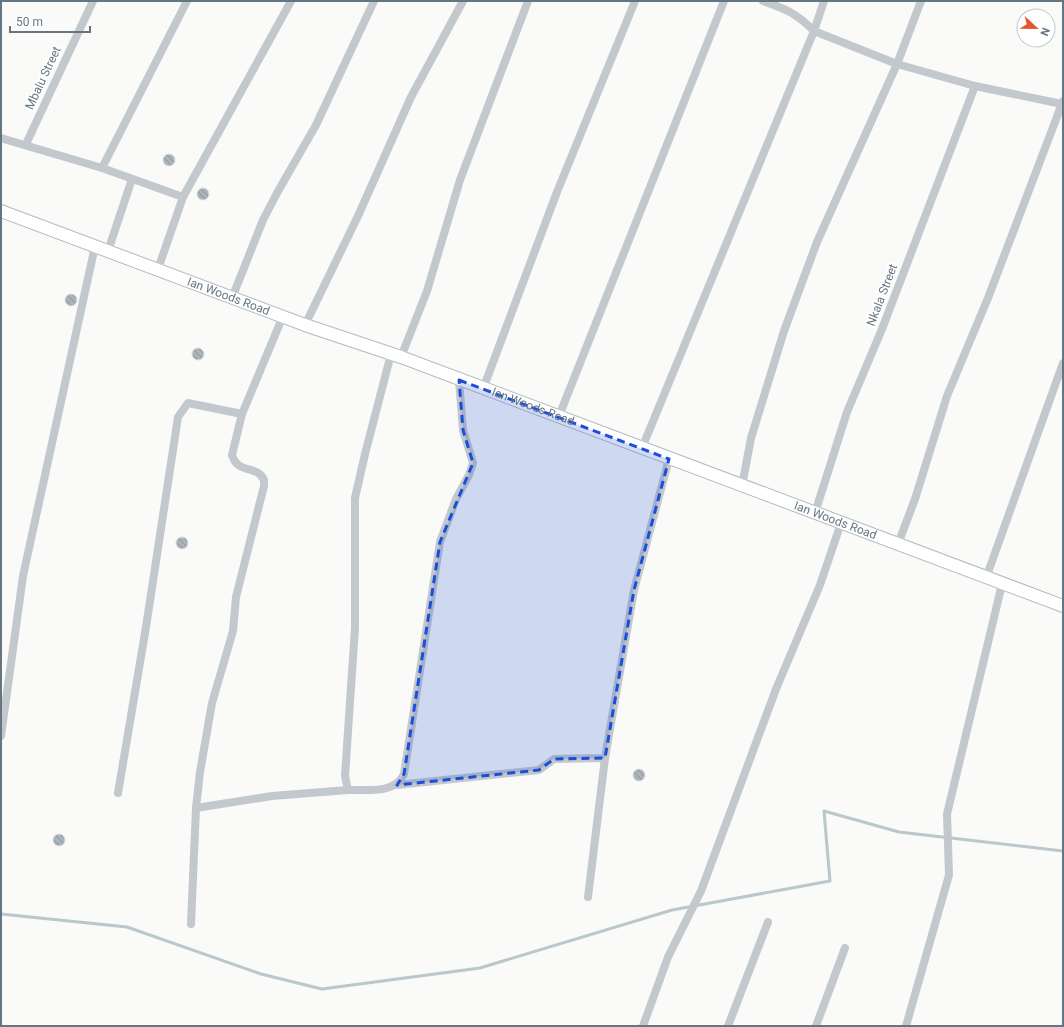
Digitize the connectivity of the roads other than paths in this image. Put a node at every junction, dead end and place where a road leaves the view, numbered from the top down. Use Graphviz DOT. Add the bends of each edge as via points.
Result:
graph roads {
  1 [pos="93,1"];
  2 [pos="187,1"];
  3 [pos="291,1"];
  4 [pos="374,1"];
  5 [pos="463,1"];
  6 [pos="528,1"];
  7 [pos="635,1"];
  8 [pos="724,1"];
  9 [pos="763,1"];
  10 [pos="824,1"];
  11 [pos="921,1"];
  12 [pos="814,31"];
  13 [pos="896,64"];
  14 [pos="976,86"];
  15 [pos="1063,103"];
  16 [pos="1,138"];
  17 [pos="26,144"];
  18 [pos="102,168"];
  19 [pos="132,179"];
  20 [pos="183,197"];
  21 [pos="1,211"];
  22 [pos="95,246"];
  23 [pos="108,251"];
  24 [pos="158,269"];
  25 [pos="232,298"];
  26 [pos="283,316"];
  27 [pos="305,325"];
  28 [pos="396,355"];
  29 [pos="1063,363"];
  30 [pos="459,380"];
  31 [pos="483,389"];
  32 [pos="242,414"];
  33 [pos="559,416"];
  34 [pos="642,448"];
  35 [pos="669,459"];
  36 [pos="742,486"];
  37 [pos="815,513"];
  38 [pos="842,523"];
  39 [pos="898,544"];
  40 [pos="986,578"];
  41 [pos="1002,584"];
  42 [pos="1063,606"];
  43 [pos="1,736"];
  44 [pos="605,758"];
  45 [pos="397,785"];
  46 [pos="348,790"];
  47 [pos="118,793"];
  48 [pos="196,808"];
  49 [pos="588,896"];
  50 [pos="768,922"];
  51 [pos="191,924"];
  52 [pos="845,948"];
  53 [pos="643,1026"];
  54 [pos="728,1026"];
  55 [pos="816,1026"];
  56 [pos="906,1026"];
  1 -- 17 [label="street, Mbalu Street"];
  2 -- 18 [label="street"];
  3 -- 20 [label="street"];
  4 -- 25 [label="street" via="316,125 263,220"];
  5 -- 27 [label="street" via="411,97 358,216"];
  6 -- 28 [label="street" via="460,180 427,291"];
  7 -- 31 [label="street" via="556,192"];
  8 -- 33 [label="street"];
  9 -- 12 [label="street" via="789,10"];
  10 -- 12 [label="street"];
  11 -- 13 [label="street"];
  12 -- 13 [label="street"];
  12 -- 34 [label="street"];
  13 -- 14 [label="street"];
  13 -- 36 [label="street" via="817,242 787,324 751,438"];
  14 -- 15 [label="street"];
  14 -- 37 [label="street, Nkala Street" via="882,329 846,412"];
  15 -- 39 [label="street" via="988,298 947,396"];
  16 -- 17 [label="street"];
  17 -- 18 [label="street"];
  18 -- 19 [label="street"];
  19 -- 20 [label="street"];
  19 -- 23 [label="street"];
  20 -- 24 [label="street"];
  21 -- 22 [label="street, Ian Woods Road"];
  22 -- 23 [label="street, Ian Woods Road"];
  22 -- 43 [label="street" via="23,576"];
  23 -- 24 [label="street, Ian Woods Road"];
  24 -- 25 [label="street, Ian Woods Road"];
  25 -- 26 [label="street, Ian Woods Road"];
  26 -- 27 [label="street, Ian Woods Road"];
  26 -- 32 [label="street"];
  27 -- 28 [label="street, Ian Woods Road"];
  28 -- 30 [label="street, Ian Woods Road"];
  28 -- 46 [label="street" via="365,454 355,498 355,628 345,770"];
  29 -- 40 [label="street"];
  30 -- 31 [label="street, Ian Woods Road"];
  30 -- 45 [label="street" via="463,430 473,463 440,542 404,774"];
  31 -- 33 [label="street, Ian Woods Road"];
  32 -- 47 [label="street" via="188,403 178,417"];
  32 -- 48 [label="street" via="232,455 239,466 258,472 264,480 264,486 236,597 233,631 212,703"];
  33 -- 34 [label="street, Ian Woods Road"];
  34 -- 35 [label="street, Ian Woods Road"];
  35 -- 36 [label="street, Ian Woods Road"];
  35 -- 44 [label="street" via="634,590"];
  36 -- 37 [label="street, Ian Woods Road"];
  37 -- 38 [label="street, Ian Woods Road"];
  38 -- 39 [label="street, Ian Woods Road"];
  38 -- 53 [label="street" via="820,585 776,689 704,884 668,957"];
  39 -- 40 [label="street, Ian Woods Road"];
  40 -- 41 [label="street, Ian Woods Road"];
  41 -- 42 [label="street, Ian Woods Road"];
  41 -- 56 [label="street" via="947,814 949,875"];
  44 -- 45 [label="street" via="554,759 539,770"];
  44 -- 49 [label="street"];
  45 -- 46 [label="street" via="390,788"];
  46 -- 48 [label="street" via="272,796"];
  48 -- 51 [label="street"];
  50 -- 54 [label="street"];
  52 -- 55 [label="street"];
}
